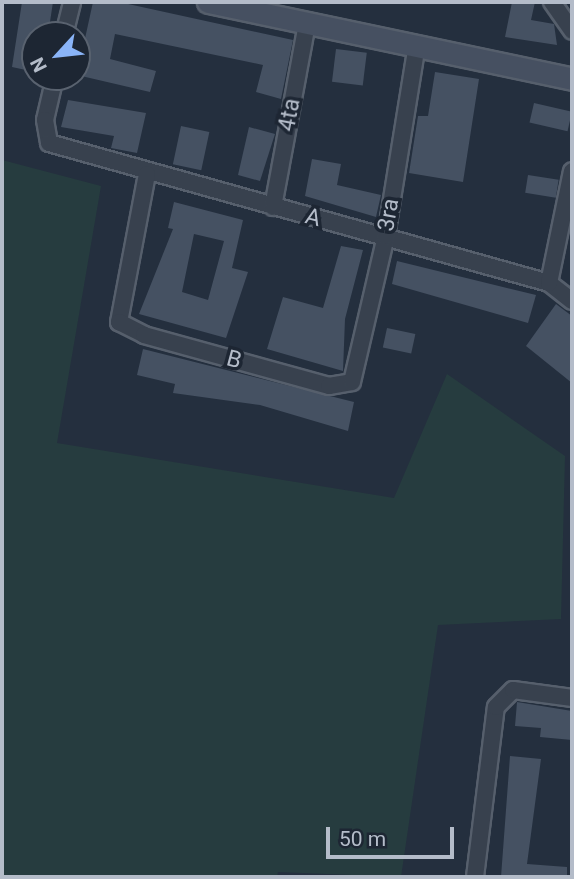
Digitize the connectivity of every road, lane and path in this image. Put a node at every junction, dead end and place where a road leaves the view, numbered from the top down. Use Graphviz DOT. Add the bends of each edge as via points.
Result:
graph roads {
  1 [pos="72,2"];
  2 [pos="208,2"];
  3 [pos="552,2"];
  4 [pos="67,21"];
  5 [pos="307,23"];
  6 [pos="572,31"];
  7 [pos="417,45"];
  8 [pos="572,79"];
  9 [pos="52,91"];
  10 [pos="572,171"];
  11 [pos="148,174"];
  12 [pos="273,207"];
  13 [pos="386,236"];
  14 [pos="549,283"];
  15 [pos="572,301"];
  16 [pos="352,382"];
  17 [pos="572,698"];
  18 [pos="475,877"];
  1 -- 4 [label="street"];
  2 -- 5 [label="main road"];
  3 -- 6 [label="street"];
  5 -- 7 [label="main road"];
  5 -- 12 [label="street, 4ta"];
  7 -- 8 [label="main road"];
  7 -- 13 [label="street, 3ra"];
  9 -- 11 [label="street, A" via="45,120 49,143"];
  10 -- 14 [label="street"];
  11 -- 12 [label="street, A"];
  11 -- 16 [label="street, B" via="119,322 144,335 329,386"];
  12 -- 13 [label="street, A"];
  13 -- 14 [label="street, A"];
  13 -- 16 [label="street, 3ra"];
  14 -- 15 [label="street, A"];
  17 -- 18 [label="street" via="513,690 496,706"];
}
